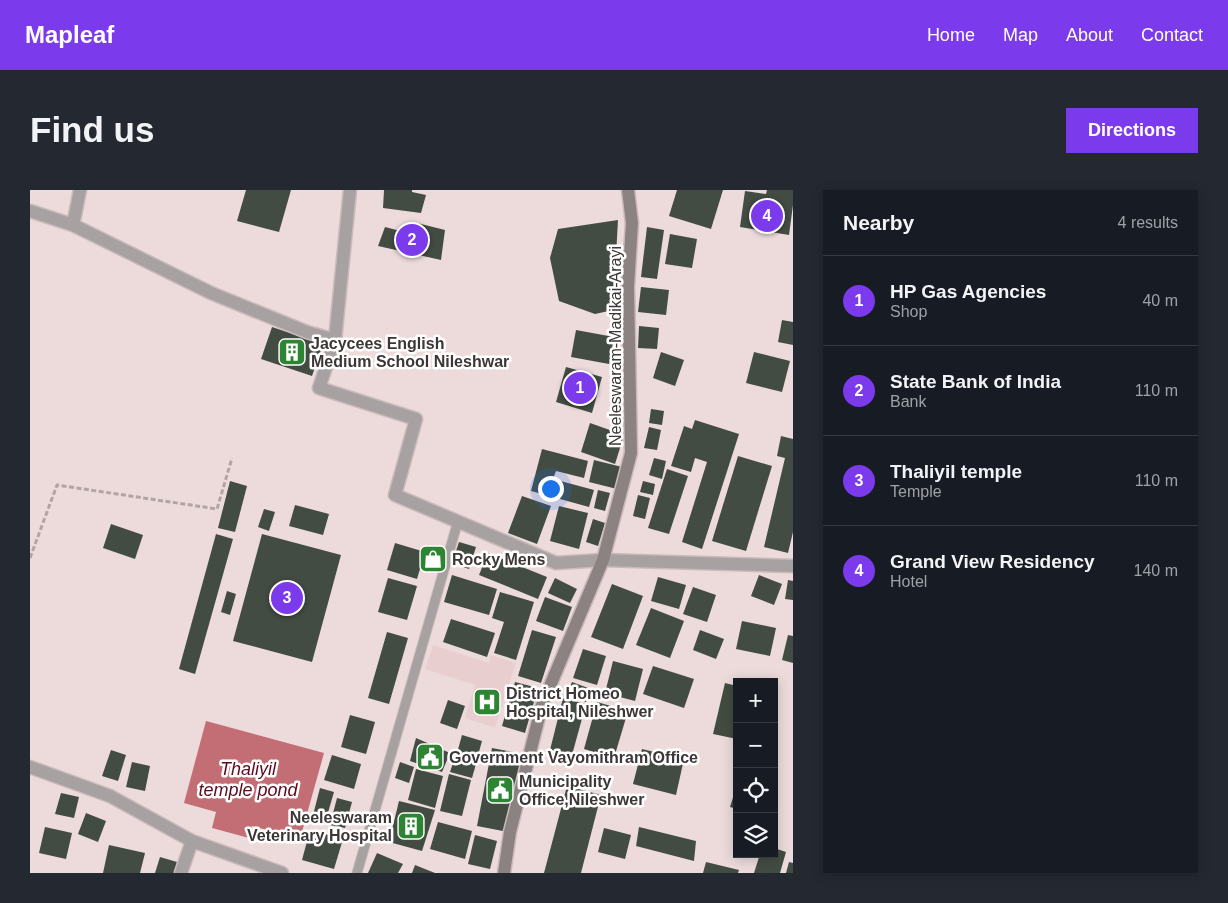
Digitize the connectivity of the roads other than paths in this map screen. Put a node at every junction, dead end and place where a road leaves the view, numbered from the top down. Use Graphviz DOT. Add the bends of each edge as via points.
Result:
graph roads {
  1 [pos="80,190"];
  2 [pos="350,190"];
  3 [pos="628,190"];
  4 [pos="30,211"];
  5 [pos="73,225"];
  6 [pos="335,340"];
  7 [pos="458,521"];
  8 [pos="603,560"];
  9 [pos="793,566"];
  10 [pos="30,767"];
  11 [pos="192,841"];
  12 [pos="180,873"];
  13 [pos="282,873"];
  14 [pos="357,873"];
  15 [pos="504,873"];
  1 -- 5 [label="street"];
  2 -- 6 [label="street"];
  3 -- 8 [label="main road, Neeleswaram-Madikai-Arayi" via="632,223 628,287 631,453"];
  4 -- 5 [label="street"];
  5 -- 6 [label="street" via="211,293"];
  6 -- 7 [label="street" via="319,388 416,418 395,495"];
  7 -- 8 [label="street" via="556,563"];
  7 -- 14 [label="lane"];
  8 -- 9 [label="street"];
  8 -- 15 [label="main road, Neeleswaram-Madikai-Arayi" via="542,705 510,832"];
  10 -- 11 [label="street" via="110,796"];
  11 -- 12 [label="street"];
  11 -- 13 [label="street"];
}
